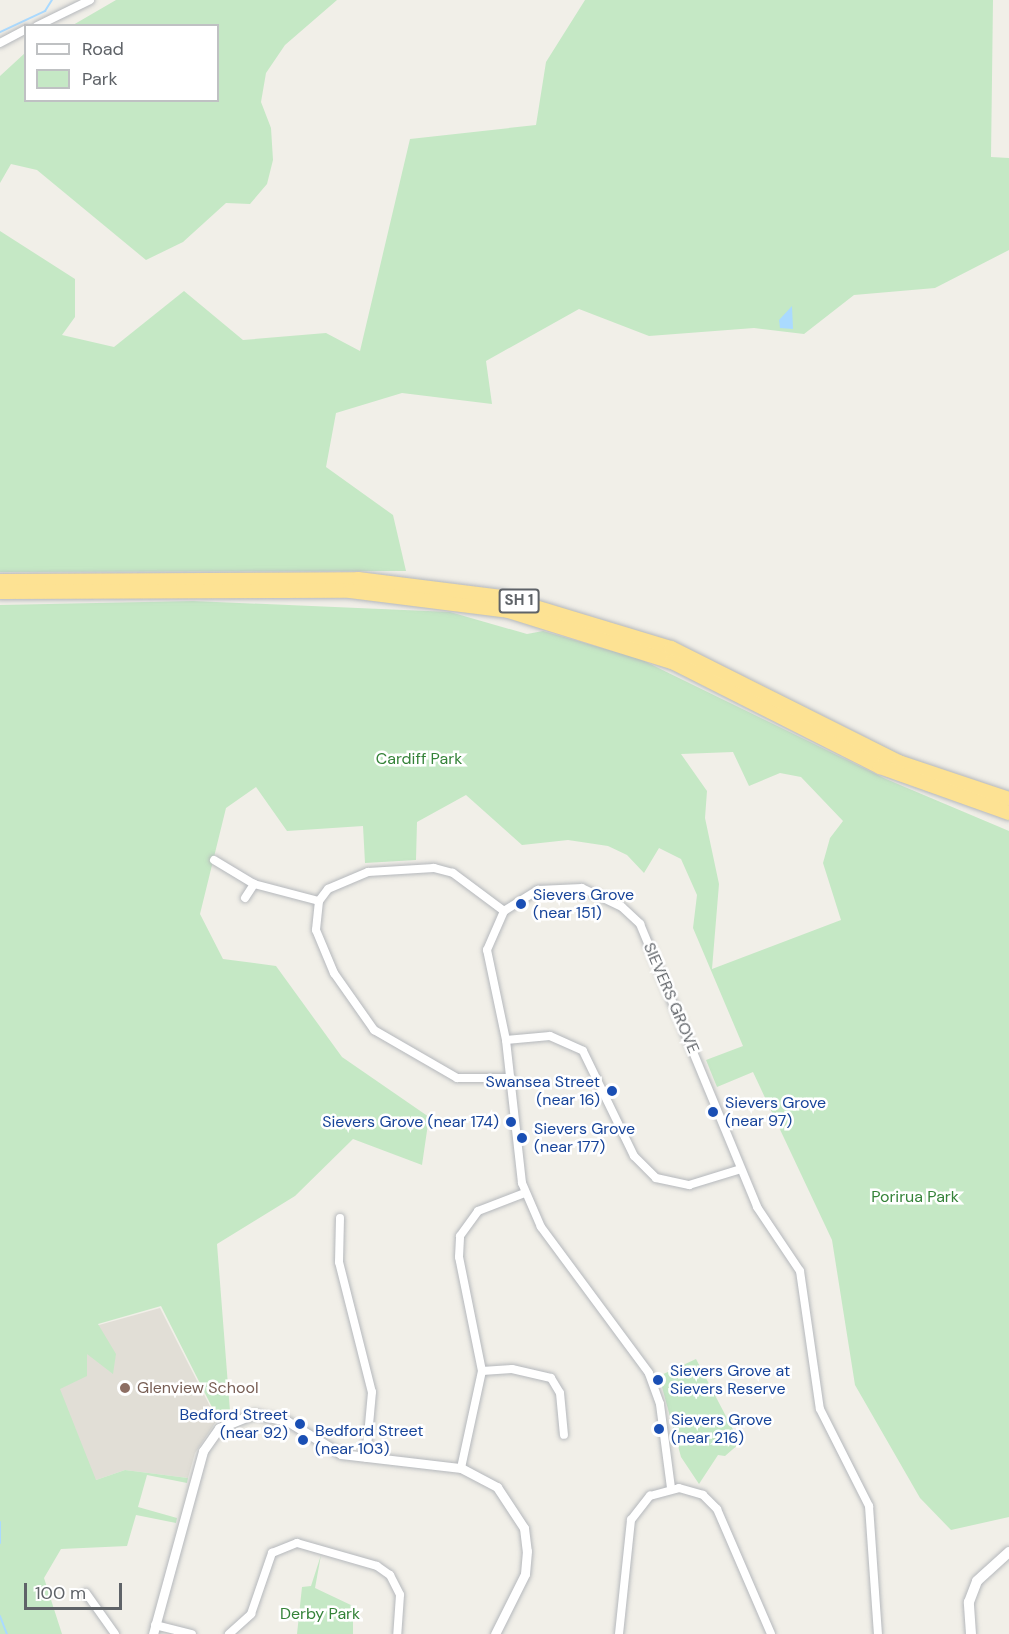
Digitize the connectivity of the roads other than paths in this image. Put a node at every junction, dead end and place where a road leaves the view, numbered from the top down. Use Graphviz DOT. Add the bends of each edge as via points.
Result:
graph roads {
  1 [pos="90,0"];
  2 [pos="41,24"];
  3 [pos="24,30"];
  4 [pos="0,44"];
  5 [pos="0,581"];
  6 [pos="0,592"];
  7 [pos="1009,799"];
  8 [pos="1009,813"];
  9 [pos="214,860"];
  10 [pos="254,884"];
  11 [pos="245,897"];
  12 [pos="319,901"];
  13 [pos="504,911"];
  14 [pos="506,1040"];
  15 [pos="511,1078"];
  16 [pos="741,1169"];
  17 [pos="525,1193"];
  18 [pos="340,1218"];
  19 [pos="482,1371"];
  20 [pos="564,1435"];
  21 [pos="366,1458"];
  22 [pos="461,1468"];
  23 [pos="671,1488"];
  24 [pos="1009,1552"];
  25 [pos="86,1593"];
  26 [pos="154,1629"];
  27 [pos="115,1634"];
  28 [pos="192,1634"];
  29 [pos="229,1634"];
  30 [pos="397,1634"];
  31 [pos="495,1634"];
  32 [pos="619,1634"];
  33 [pos="771,1634"];
  34 [pos="878,1634"];
  35 [pos="971,1634"];
  1 -- 2 [label="street"];
  3 -- 4 [label="street"];
  5 -- 7 [label="highway, SH 1" via="358,579 510,599 671,648 899,762"];
  6 -- 8 [label="highway, SH 1" via="350,591 508,611 672,662 880,767"];
  9 -- 10 [label="street"];
  10 -- 11 [label="street"];
  10 -- 12 [label="street"];
  12 -- 13 [label="street" via="349,876 434,868 453,873"];
  12 -- 15 [label="street" via="318,945 374,1030 457,1078"];
  13 -- 14 [label="street, SIEVERS GROVE" via="490,939 487,963"];
  13 -- 16 [label="street, SIEVERS GROVE" via="526,894 562,886 592,892 635,918"];
  14 -- 15 [label="street, SIEVERS GROVE"];
  14 -- 16 [label="street" via="550,1036 583,1051 634,1156 656,1178 689,1185"];
  15 -- 17 [label="street, SIEVERS GROVE"];
  16 -- 34 [label="street, SIEVERS GROVE" via="762,1216 800,1271 820,1409 866,1495"];
  17 -- 19 [label="street" via="478,1211 460,1236 459,1257"];
  17 -- 23 [label="street, SIEVERS GROVE" via="541,1227 649,1374 660,1404"];
  18 -- 21 [label="street" via="339,1262 372,1392"];
  19 -- 20 [label="street" via="512,1369 552,1378 560,1393"];
  19 -- 22 [label="street"];
  21 -- 22 [label="street"];
  21 -- 26 [label="street" via="332,1450 265,1414 244,1416 219,1428 203,1451"];
  22 -- 31 [label="street" via="497,1487 524,1528 525,1574"];
  23 -- 32 [label="street" via="646,1499 631,1520"];
  23 -- 33 [label="street" via="697,1492 717,1509"];
  24 -- 35 [label="main road" via="977,1581 969,1602"];
  25 -- 27 [label="street"];
  26 -- 28 [label="street"];
  29 -- 30 [label="street" via="251,1614 272,1553 297,1543 377,1566 390,1575 400,1595"];
}
